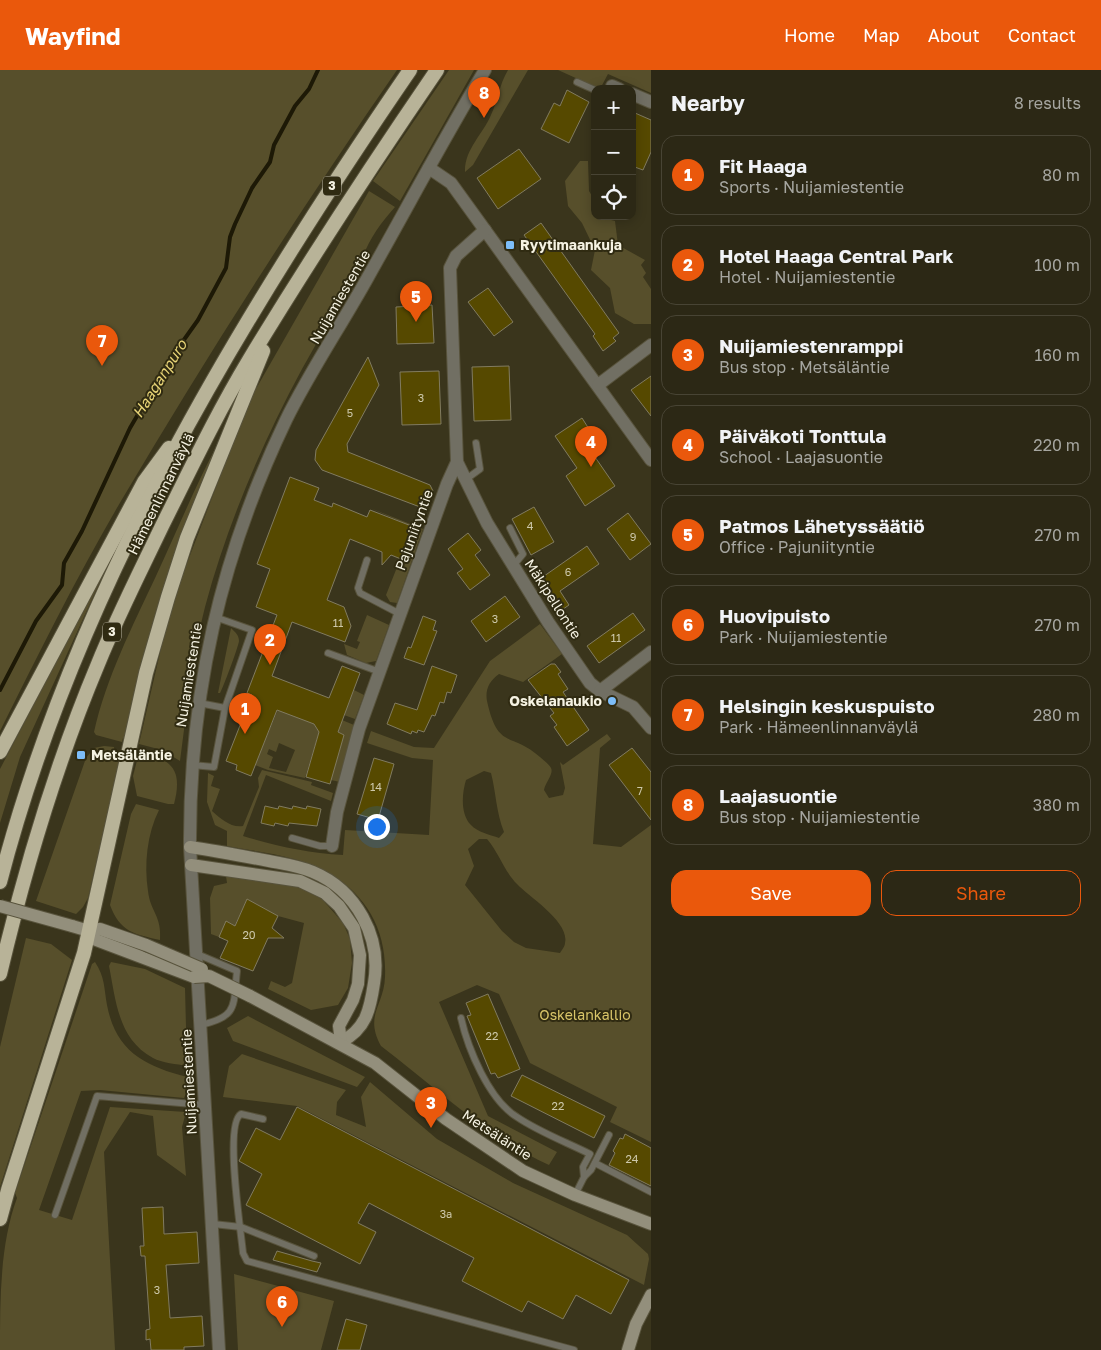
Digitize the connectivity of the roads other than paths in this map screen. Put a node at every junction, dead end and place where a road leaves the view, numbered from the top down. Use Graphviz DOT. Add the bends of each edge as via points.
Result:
graph roads {
  1 [pos="410,70"];
  2 [pos="437,70"];
  3 [pos="485,70"];
  4 [pos="577,82"];
  5 [pos="591,88"];
  6 [pos="636,96"];
  7 [pos="651,102"];
  8 [pos="429,168"];
  9 [pos="485,230"];
  10 [pos="278,314"];
  11 [pos="648,350"];
  12 [pos="598,385"];
  13 [pos="195,414"];
  14 [pos="476,443"];
  15 [pos="651,460"];
  16 [pos="457,462"];
  17 [pos="465,480"];
  18 [pos="510,528"];
  19 [pos="367,560"];
  20 [pos="513,566"];
  21 [pos="400,614"];
  22 [pos="214,617"];
  23 [pos="328,652"];
  24 [pos="651,652"];
  25 [pos="380,672"];
  26 [pos="600,691"];
  27 [pos="198,702"];
  28 [pos="225,708"];
  29 [pos="651,728"];
  30 [pos="0,752"];
  31 [pos="192,765"];
  32 [pos="292,838"];
  33 [pos="332,846"];
  34 [pos="190,847"];
  35 [pos="191,865"];
  36 [pos="0,882"];
  37 [pos="0,906"];
  38 [pos="89,931"];
  39 [pos="197,954"];
  40 [pos="0,974"];
  41 [pos="209,976"];
  42 [pos="461,1018"];
  43 [pos="200,1025"];
  44 [pos="341,1042"];
  45 [pos="205,1105"];
  46 [pos="263,1119"];
  47 [pos="609,1135"];
  48 [pos="595,1162"];
  49 [pos="584,1176"];
  50 [pos="651,1192"];
  51 [pos="575,1195"];
  52 [pos="55,1215"];
  53 [pos="0,1219"];
  54 [pos="213,1224"];
  55 [pos="651,1224"];
  56 [pos="241,1227"];
  57 [pos="314,1256"];
  58 [pos="651,1294"];
  59 [pos="219,1350"];
  60 [pos="574,1350"];
  61 [pos="628,1350"];
  1 -- 13 [label="highway, Hämeenlinnanväylä / 3" via="302,232"];
  2 -- 10 [label="highway, Hämeenlinnanväylä / 3" via="368,170"];
  3 -- 8 [label="street, Nuijamiestentie"];
  4 -- 5 [label="lane"];
  6 -- 7 [label="street"];
  8 -- 9 [label="street" via="451,183"];
  8 -- 22 [label="street, Nuijamiestentie" via="286,420 251,504"];
  9 -- 12 [label="street"];
  9 -- 16 [label="street, Pajuniityntie" via="456,256 450,268"];
  10 -- 38 [label="highway" via="191,529 168,597 146,673"];
  10 -- 40 [label="highway, Hämeenlinnanväylä / 3" via="191,467 98,663 42,819"];
  11 -- 12 [label="street"];
  12 -- 15 [label="street"];
  13 -- 30 [label="highway" via="144,482"];
  13 -- 36 [label="highway, Hämeenlinnanväylä / 3" via="140,520 78,653 32,776"];
  14 -- 17 [label="lane" via="480,469"];
  16 -- 17 [label="street, Mäkipellontie"];
  16 -- 21 [label="street, Pajuniityntie"];
  17 -- 20 [label="street, Mäkipellontie"];
  18 -- 20 [label="lane" via="523,554"];
  19 -- 21 [label="lane" via="358,588 360,593"];
  20 -- 26 [label="street, Mäkipellontie" via="589,681"];
  21 -- 25 [label="street, Pajuniityntie"];
  22 -- 27 [label="street, Nuijamiestentie"];
  22 -- 28 [label="lane" via="252,630"];
  23 -- 25 [label="lane"];
  24 -- 26 [label="street"];
  25 -- 33 [label="street, Pajuniityntie" via="348,767 331,837"];
  26 -- 29 [label="street, Mäkipellontie" via="633,707"];
  27 -- 28 [label="lane"];
  27 -- 31 [label="street, Nuijamiestentie"];
  28 -- 31 [label="lane" via="214,767"];
  31 -- 34 [label="street, Nuijamiestentie"];
  32 -- 33 [label="lane"];
  34 -- 35 [label="street, Nuijamiestentie"];
  34 -- 44 [label="main road" via="312,871 337,886 356,906 375,949 375,978 362,1026 356,1035"];
  35 -- 39 [label="street, Nuijamiestentie"];
  35 -- 44 [label="main road" via="300,880 326,893 339,906 354,928 360,955 358,984 339,1026"];
  37 -- 38 [label="main road, Metsäläntie, bridge"];
  38 -- 41 [label="main road, Metsäläntie, bridge" via="100,929 146,945 202,969"];
  38 -- 41 [label="main road, Metsäläntie, bridge" via="96,940 194,977"];
  38 -- 53 [label="highway"];
  39 -- 43 [label="street, Nuijamiestentie"];
  39 -- 43 [label="lane" via="238,968 228,1015 220,1021"];
  41 -- 44 [label="main road, Metsäläntie, bridge"];
  42 -- 49 [label="lane" via="465,1036 495,1098 516,1117 590,1154 583,1167"];
  43 -- 45 [label="street, Nuijamiestentie"];
  44 -- 51 [label="main road, Metsäläntie" via="400,1081 487,1149"];
  45 -- 52 [label="lane" via="97,1096"];
  45 -- 54 [label="street, Nuijamiestentie"];
  46 -- 56 [label="lane" via="241,1114 234,1124 234,1165"];
  47 -- 48 [label="lane"];
  48 -- 49 [label="lane"];
  48 -- 50 [label="lane"];
  49 -- 51 [label="lane"];
  51 -- 55 [label="main road, Metsäläntie"];
  54 -- 56 [label="lane"];
  54 -- 59 [label="street, Nuijamiestentie"];
  56 -- 57 [label="lane"];
  56 -- 60 [label="lane" via="243,1253 247,1261"];
  58 -- 61 [label="main road"];
}
